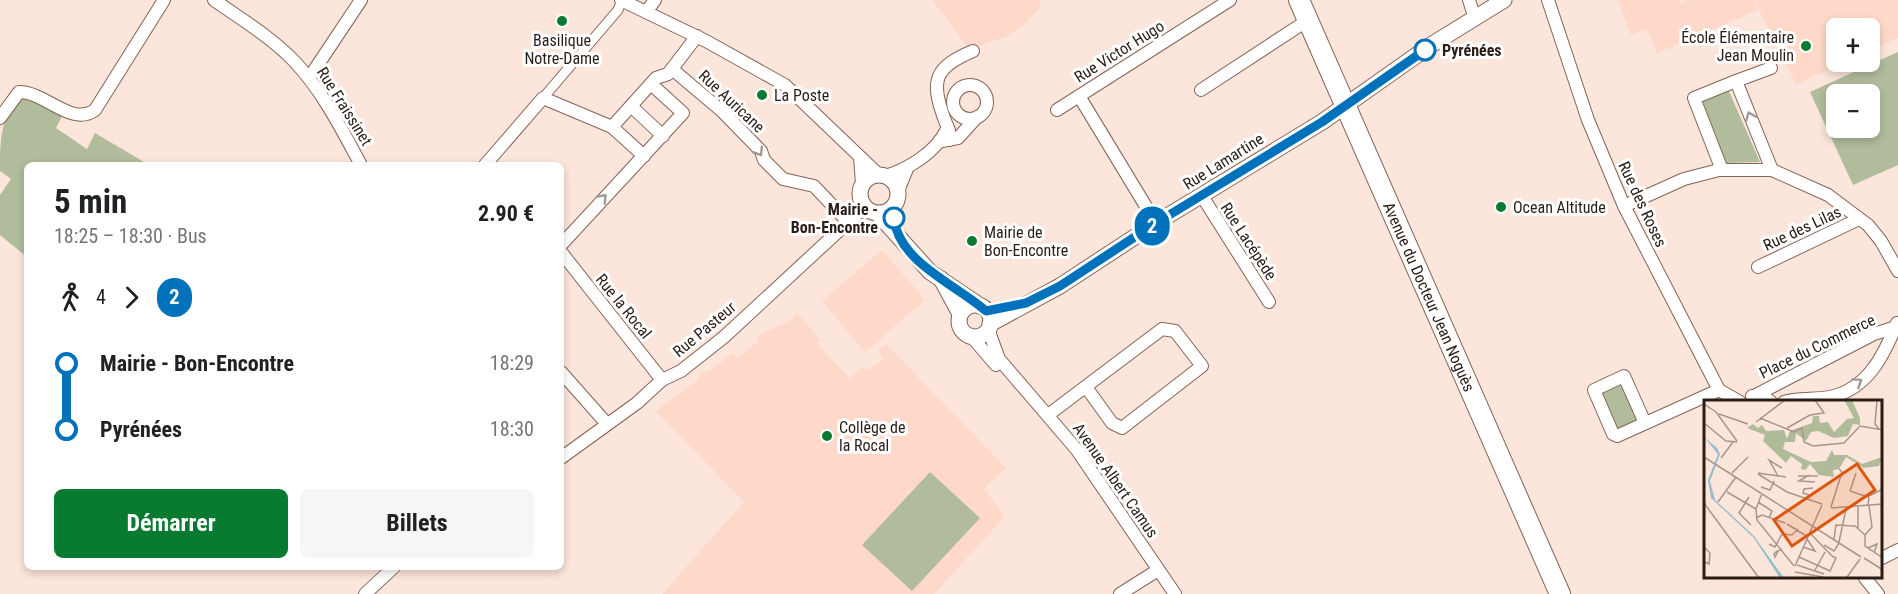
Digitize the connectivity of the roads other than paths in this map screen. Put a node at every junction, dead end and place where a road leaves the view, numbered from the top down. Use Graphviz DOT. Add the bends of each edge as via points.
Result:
graph roads {
  1 [pos="164,0"];
  2 [pos="214,0"];
  3 [pos="361,0"];
  4 [pos="621,0"];
  5 [pos="655,0"];
  6 [pos="1230,0"];
  7 [pos="1299,0"];
  8 [pos="1468,0"];
  9 [pos="1504,0"];
  10 [pos="1548,0"];
  11 [pos="646,12"];
  12 [pos="1475,19"];
  13 [pos="1308,20"];
  14 [pos="697,36"];
  15 [pos="974,51"];
  16 [pos="1771,68"];
  17 [pos="672,69"];
  18 [pos="309,78"];
  19 [pos="1736,81"];
  20 [pos="651,84"];
  21 [pos="1201,90"];
  22 [pos="1079,96"];
  23 [pos="543,98"];
  24 [pos="631,106"];
  25 [pos="1346,106"];
  26 [pos="954,108"];
  27 [pos="1057,110"];
  28 [pos="977,117"];
  29 [pos="0,118"];
  30 [pos="612,127"];
  31 [pos="948,127"];
  32 [pos="663,136"];
  33 [pos="945,141"];
  34 [pos="644,156"];
  35 [pos="860,158"];
  36 [pos="359,162"];
  37 [pos="488,162"];
  38 [pos="907,169"];
  39 [pos="1722,170"];
  40 [pos="1773,170"];
  41 [pos="882,175"];
  42 [pos="862,184"];
  43 [pos="898,191"];
  44 [pos="1202,196"];
  45 [pos="1624,206"];
  46 [pos="893,207"];
  47 [pos="867,209"];
  48 [pos="1859,219"];
  49 [pos="848,222"];
  50 [pos="1156,223"];
  51 [pos="897,234"];
  52 [pos="564,244"];
  53 [pos="564,249"];
  54 [pos="1758,267"];
  55 [pos="1898,271"];
  56 [pos="941,279"];
  57 [pos="1269,302"];
  58 [pos="960,314"];
  59 [pos="987,318"];
  60 [pos="1897,325"];
  61 [pos="971,336"];
  62 [pos="564,375"];
  63 [pos="662,380"];
  64 [pos="1086,387"];
  65 [pos="1719,390"];
  66 [pos="1024,391"];
  67 [pos="1746,400"];
  68 [pos="1768,400"];
  69 [pos="1803,400"];
  70 [pos="1048,415"];
  71 [pos="1645,423"];
  72 [pos="608,424"];
  73 [pos="564,456"];
  74 [pos="1898,550"];
  75 [pos="1883,557"];
  76 [pos="391,570"];
  77 [pos="1158,570"];
  78 [pos="1866,579"];
  79 [pos="365,594"];
  80 [pos="1120,594"];
  81 [pos="1175,594"];
  82 [pos="1560,594"];
  83 [pos="1878,594"];
  1 -- 29 [label="street" via="96,110 84,116 75,115 44,98 19,92"];
  2 -- 18 [label="street, Rue Fraissinet" via="272,41"];
  3 -- 18 [label="street"];
  4 -- 11 [label="street"];
  4 -- 23 [label="street" via="618,10"];
  5 -- 11 [label="street"];
  6 -- 22 [label="street, Rue Victor Hugo"];
  7 -- 13 [label="main road, Avenue du Docteur Jean Noguès"];
  8 -- 12 [label="street"];
  9 -- 12 [label="street, Rue Lamartine"];
  10 -- 45 [label="street, Rue des Roses" via="1588,120"];
  11 -- 14 [label="street"];
  12 -- 25 [label="street, Rue Lamartine" via="1431,45"];
  13 -- 21 [label="street"];
  13 -- 25 [label="main road, Avenue du Docteur Jean Noguès"];
  14 -- 17 [label="street"];
  14 -- 35 [label="street" via="785,85"];
  15 -- 31 [label="street" via="944,68 936,79 938,101"];
  16 -- 19 [label="street"];
  17 -- 20 [label="street"];
  17 -- 49 [label="street, Rue Auricane, one-way" via="754,143 783,179 814,186"];
  18 -- 36 [label="street, Rue Fraissinet"];
  19 -- 39 [label="street" via="1694,98"];
  40 -- 19 [label="street, one-way"];
  20 -- 24 [label="street"];
  20 -- 32 [label="street" via="683,113"];
  22 -- 27 [label="street, Rue Victor Hugo"];
  22 -- 50 [label="street"];
  23 -- 30 [label="street"];
  23 -- 37 [label="street"];
  24 -- 30 [label="street"];
  24 -- 32 [label="street"];
  25 -- 44 [label="street, Rue Lamartine"];
  25 -- 82 [label="main road, Avenue du Docteur Jean Noguès"];
  26 -- 28 [label="street" via="961,116"];
  26 -- 28 [label="street" via="959,89 974,86 983,91 987,101"];
  26 -- 31 [label="street"];
  28 -- 33 [label="street" via="958,138"];
  30 -- 34 [label="street"];
  31 -- 33 [label="street"];
  32 -- 34 [label="street"];
  33 -- 38 [label="street"];
  52 -- 34 [label="street, one-way"];
  35 -- 41 [label="street"];
  35 -- 42 [label="street"];
  38 -- 41 [label="street"];
  38 -- 43 [label="street"];
  39 -- 40 [label="street"];
  39 -- 45 [label="street" via="1684,179"];
  40 -- 48 [label="street" via="1828,195"];
  41 -- 42 [label="street" via="867,178"];
  41 -- 43 [label="street" via="895,182"];
  42 -- 47 [label="street"];
  43 -- 46 [label="street"];
  44 -- 50 [label="street, Rue Lamartine"];
  44 -- 57 [label="street, Rue Lacépède"];
  45 -- 65 [label="street, Rue des Roses"];
  46 -- 47 [label="street"];
  46 -- 51 [label="street"];
  47 -- 49 [label="street, Rue Pasteur"];
  47 -- 51 [label="street"];
  48 -- 54 [label="street, Rue des Lilas"];
  48 -- 55 [label="street" via="1881,241"];
  49 -- 63 [label="street, Rue Pasteur" via="724,337 681,371"];
  50 -- 59 [label="street, Rue Lamartine" via="1060,286"];
  51 -- 56 [label="street" via="924,267"];
  53 -- 63 [label="street, Rue la Rocal"];
  56 -- 58 [label="street"];
  56 -- 59 [label="street"];
  58 -- 59 [label="street" via="970,306"];
  58 -- 61 [label="street" via="960,327"];
  59 -- 61 [label="street" via="981,335"];
  59 -- 66 [label="street, Avenue Albert Camus" via="999,359"];
  60 -- 67 [label="street, Place du Commerce"];
  69 -- 60 [label="street, Place du Commerce, one-way" via="1832,397 1865,379 1885,354"];
  61 -- 66 [label="street, Avenue Albert Camus"];
  62 -- 72 [label="street"];
  63 -- 72 [label="street, Rue Pasteur"];
  64 -- 64 [label="street" via="1112,423 1122,428 1202,366 1175,331 1162,329"];
  64 -- 70 [label="street"];
  65 -- 67 [label="street"];
  65 -- 71 [label="street"];
  66 -- 70 [label="street, Avenue Albert Camus"];
  67 -- 68 [label="street"];
  70 -- 77 [label="street, Avenue Albert Camus" via="1077,450"];
  71 -- 71 [label="street" via="1614,435 1594,390 1624,376"];
  72 -- 73 [label="street, Rue Pasteur"];
  74 -- 75 [label="street"];
  76 -- 79 [label="street"];
  77 -- 80 [label="street"];
  77 -- 81 [label="street, Avenue Albert Camus"];
  78 -- 83 [label="street"];
}
